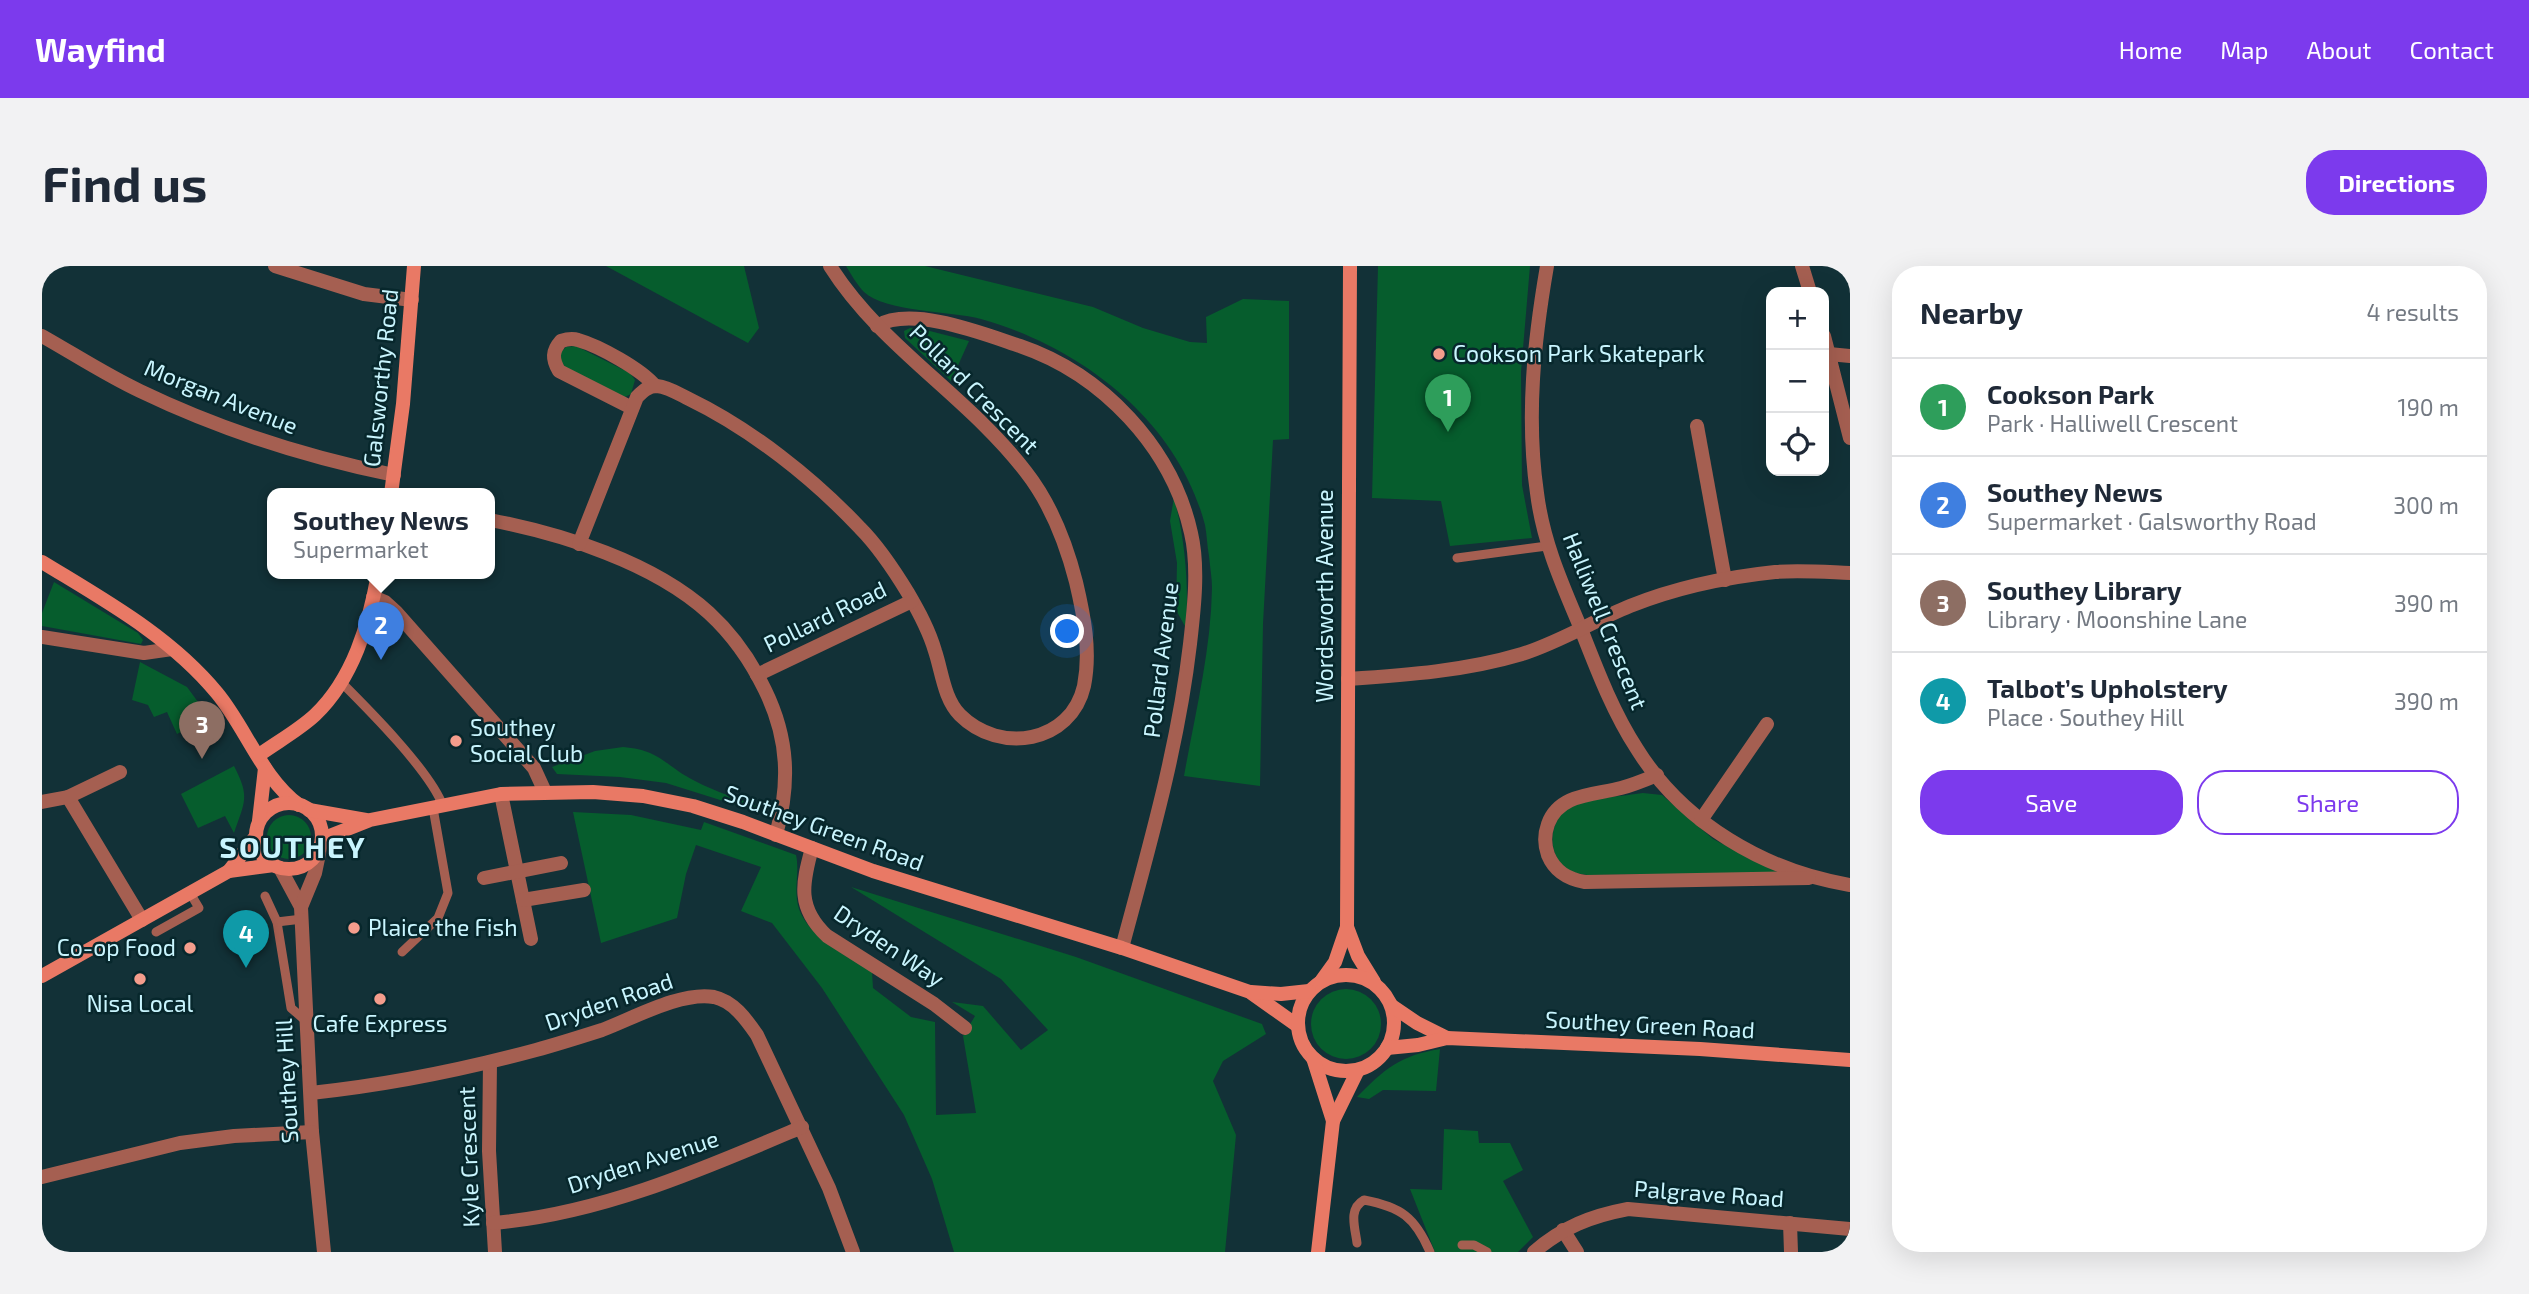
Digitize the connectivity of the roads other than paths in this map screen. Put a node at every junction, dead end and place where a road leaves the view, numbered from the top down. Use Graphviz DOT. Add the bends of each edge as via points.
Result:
graph roads {
  1 [pos="275,266"];
  2 [pos="414,266"];
  3 [pos="830,266"];
  4 [pos="1350,266"];
  5 [pos="1547,266"];
  6 [pos="1802,266"];
  7 [pos="1808,287"];
  8 [pos="412,300"];
  9 [pos="877,326"];
  10 [pos="42,336"];
  11 [pos="1829,354"];
  12 [pos="1850,356"];
  13 [pos="655,386"];
  14 [pos="632,408"];
  15 [pos="1697,426"];
  16 [pos="1850,438"];
  17 [pos="394,475"];
  18 [pos="392,488"];
  19 [pos="495,522"];
  20 [pos="579,544"];
  21 [pos="1547,546"];
  22 [pos="1457,558"];
  23 [pos="42,562"];
  24 [pos="1850,573"];
  25 [pos="376,579"];
  26 [pos="1725,580"];
  27 [pos="373,597"];
  28 [pos="912,601"];
  29 [pos="1580,629"];
  30 [pos="42,637"];
  31 [pos="172,649"];
  32 [pos="757,675"];
  33 [pos="1348,679"];
  34 [pos="341,682"];
  35 [pos="1767,724"];
  36 [pos="262,762"];
  37 [pos="120,772"];
  38 [pos="1657,775"];
  39 [pos="545,792"];
  40 [pos="501,794"];
  41 [pos="68,797"];
  42 [pos="42,802"];
  43 [pos="304,807"];
  44 [pos="438,807"];
  45 [pos="1701,820"];
  46 [pos="370,821"];
  47 [pos="257,831"];
  48 [pos="776,835"];
  49 [pos="321,844"];
  50 [pos="812,848"];
  51 [pos="561,863"];
  52 [pos="277,866"];
  53 [pos="229,871"];
  54 [pos="517,872"];
  55 [pos="484,878"];
  56 [pos="1815,878"];
  57 [pos="1850,885"];
  58 [pos="584,890"];
  59 [pos="190,893"];
  60 [pos="265,896"];
  61 [pos="523,901"];
  62 [pos="302,913"];
  63 [pos="142,920"];
  64 [pos="277,922"];
  65 [pos="1347,927"];
  66 [pos="156,932"];
  67 [pos="531,939"];
  68 [pos="1122,948"];
  69 [pos="402,952"];
  70 [pos="42,976"];
  71 [pos="1322,980"];
  72 [pos="1375,984"];
  73 [pos="1309,991"];
  74 [pos="1250,992"];
  75 [pos="1392,1006"];
  76 [pos="306,1021"];
  77 [pos="1298,1026"];
  78 [pos="965,1028"];
  79 [pos="1447,1038"];
  80 [pos="1387,1048"];
  81 [pos="1313,1058"];
  82 [pos="1850,1060"];
  83 [pos="490,1062"];
  84 [pos="1358,1070"];
  85 [pos="311,1093"];
  86 [pos="1334,1121"];
  87 [pos="802,1127"];
  88 [pos="312,1132"];
  89 [pos="42,1177"];
  90 [pos="493,1223"];
  91 [pos="1790,1223"];
  92 [pos="1850,1228"];
  93 [pos="1563,1230"];
  94 [pos="1357,1243"];
  95 [pos="1462,1245"];
  96 [pos="324,1252"];
  97 [pos="495,1252"];
  98 [pos="853,1252"];
  99 [pos="1318,1252"];
  100 [pos="1430,1252"];
  101 [pos="1487,1252"];
  102 [pos="1534,1252"];
  103 [pos="1577,1252"];
  104 [pos="1791,1252"];
  1 -- 8 [label="street" via="364,294"];
  2 -- 8 [label="street, Galsworthy Road"];
  3 -- 9 [label="street, Pollard Crescent"];
  4 -- 33 [label="street, Wordsworth Avenue"];
  5 -- 21 [label="street, Halliwell Crescent" via="1532,392 1537,493"];
  6 -- 7 [label="street"];
  8 -- 17 [label="street, Galsworthy Road"];
  9 -- 28 [label="street, Pollard Crescent" via="990,430 1027,472 1048,505 1068,553 1087,643 1082,695 1071,713 1059,727 1027,739 1007,739 972,725 949,699 935,649"];
  9 -- 68 [label="street, Pollard Avenue" via="886,320 946,323 1033,351 1067,368 1096,387 1132,421 1168,470 1183,503 1192,536 1194,575 1185,692 1158,817"];
  10 -- 17 [label="street, Morgan Avenue" via="139,391 201,418 266,443"];
  11 -- 12 [label="street"];
  11 -- 16 [label="street"];
  13 -- 14 [label="street" via="644,389"];
  13 -- 14 [label="street, Pollard Crescent" via="647,376 577,340 561,341 555,347 559,371"];
  13 -- 28 [label="street, Pollard Crescent" via="704,406 748,433 824,492 863,530"];
  14 -- 20 [label="street"];
  15 -- 26 [label="street"];
  17 -- 18 [label="street, Galsworthy Road"];
  19 -- 20 [label="street"];
  20 -- 32 [label="street" via="676,588 716,620"];
  21 -- 22 [label="lane"];
  21 -- 29 [label="street, Halliwell Crescent"];
  23 -- 31 [label="street" via="139,622"];
  24 -- 26 [label="street" via="1776,572"];
  25 -- 27 [label="street"];
  26 -- 29 [label="street" via="1631,606"];
  27 -- 34 [label="street"];
  27 -- 39 [label="street" via="396,612 516,747 534,768"];
  28 -- 32 [label="street, Pollard Road"];
  29 -- 33 [label="street" via="1484,663"];
  29 -- 38 [label="street, Halliwell Crescent" via="1621,723"];
  30 -- 31 [label="street" via="144,653"];
  31 -- 36 [label="street" via="229,708"];
  32 -- 48 [label="street" via="783,742 784,805"];
  33 -- 65 [label="street, Wordsworth Avenue"];
  34 -- 36 [label="street" via="315,715"];
  34 -- 44 [label="lane" via="437,790"];
  35 -- 45 [label="street"];
  36 -- 43 [label="street" via="290,799"];
  36 -- 47 [label="street"];
  37 -- 41 [label="street"];
  38 -- 45 [label="street, Halliwell Crescent"];
  38 -- 56 [label="street, Halliwell Crescent" via="1569,800 1557,808 1549,820 1545,846 1559,872 1585,882"];
  39 -- 40 [label="street, Southey Green Road"];
  39 -- 48 [label="street, Southey Green Road" via="643,796 693,806"];
  40 -- 44 [label="street, Southey Green Road"];
  40 -- 54 [label="street"];
  41 -- 42 [label="street"];
  41 -- 63 [label="street"];
  43 -- 46 [label="street, Southey Green Road"];
  43 -- 47 [label="street" via="289,803 270,810"];
  43 -- 49 [label="street" via="317,818"];
  44 -- 46 [label="street, Southey Green Road"];
  44 -- 69 [label="lane" via="448,893 438,918"];
  45 -- 56 [label="street, Halliwell Crescent" via="1760,857"];
  46 -- 49 [label="street, Southey Green Road"];
  47 -- 52 [label="street" via="263,856"];
  47 -- 53 [label="street"];
  48 -- 50 [label="street, Southey Green Road"];
  49 -- 52 [label="street" via="308,864 289,869"];
  49 -- 62 [label="street, Southey Hill"];
  50 -- 68 [label="street, Southey Green Road" via="873,872"];
  50 -- 78 [label="street, Dryden Way" via="803,890 816,926"];
  51 -- 54 [label="street"];
  52 -- 53 [label="street"];
  52 -- 62 [label="street, Southey Hill"];
  53 -- 59 [label="street"];
  54 -- 55 [label="street"];
  54 -- 61 [label="street"];
  56 -- 57 [label="street, Halliwell Crescent"];
  58 -- 61 [label="street"];
  59 -- 63 [label="street"];
  59 -- 66 [label="lane" via="199,908"];
  60 -- 64 [label="lane"];
  61 -- 67 [label="street"];
  62 -- 64 [label="lane"];
  62 -- 76 [label="street, Southey Hill"];
  63 -- 70 [label="street"];
  64 -- 76 [label="lane" via="291,1008"];
  65 -- 71 [label="street, Wordsworth Avenue" via="1335,962"];
  65 -- 72 [label="street, Wordsworth Avenue"];
  68 -- 74 [label="street, Southey Green Road"];
  71 -- 72 [label="street" via="1349,974"];
  71 -- 73 [label="street"];
  72 -- 75 [label="street"];
  73 -- 74 [label="street, Southey Green Road"];
  73 -- 77 [label="street" via="1298,1013"];
  74 -- 77 [label="street, Southey Green Road"];
  75 -- 79 [label="street, Southey Green Road"];
  75 -- 80 [label="street" via="1393,1034"];
  76 -- 85 [label="street, Southey Hill"];
  77 -- 81 [label="street"];
  79 -- 80 [label="street, Southey Green Road"];
  79 -- 82 [label="street, Southey Green Road"];
  80 -- 84 [label="street"];
  81 -- 84 [label="street" via="1326,1067"];
  81 -- 86 [label="street"];
  83 -- 85 [label="street, Dryden Road" via="397,1082"];
  83 -- 87 [label="street, Dryden Road" via="600,1030 680,999 714,997 745,1017"];
  83 -- 90 [label="street, Kyle Crescent"];
  84 -- 86 [label="street"];
  85 -- 88 [label="street, Southey Hill"];
  86 -- 99 [label="street"];
  87 -- 90 [label="street, Dryden Avenue" via="636,1192 581,1208"];
  87 -- 98 [label="street, Dryden Road"];
  88 -- 89 [label="street" via="180,1143"];
  88 -- 96 [label="street, Southey Hill"];
  90 -- 97 [label="street, Kyle Crescent"];
  91 -- 92 [label="street, Palgrave Road"];
  91 -- 93 [label="street, Palgrave Road" via="1628,1209 1591,1216"];
  91 -- 104 [label="street"];
  93 -- 102 [label="street, Palgrave Road"];
  93 -- 103 [label="street"];
  94 -- 100 [label="lane" via="1353,1210 1364,1199 1408,1216 1420,1228"];
  95 -- 101 [label="lane"];
}
